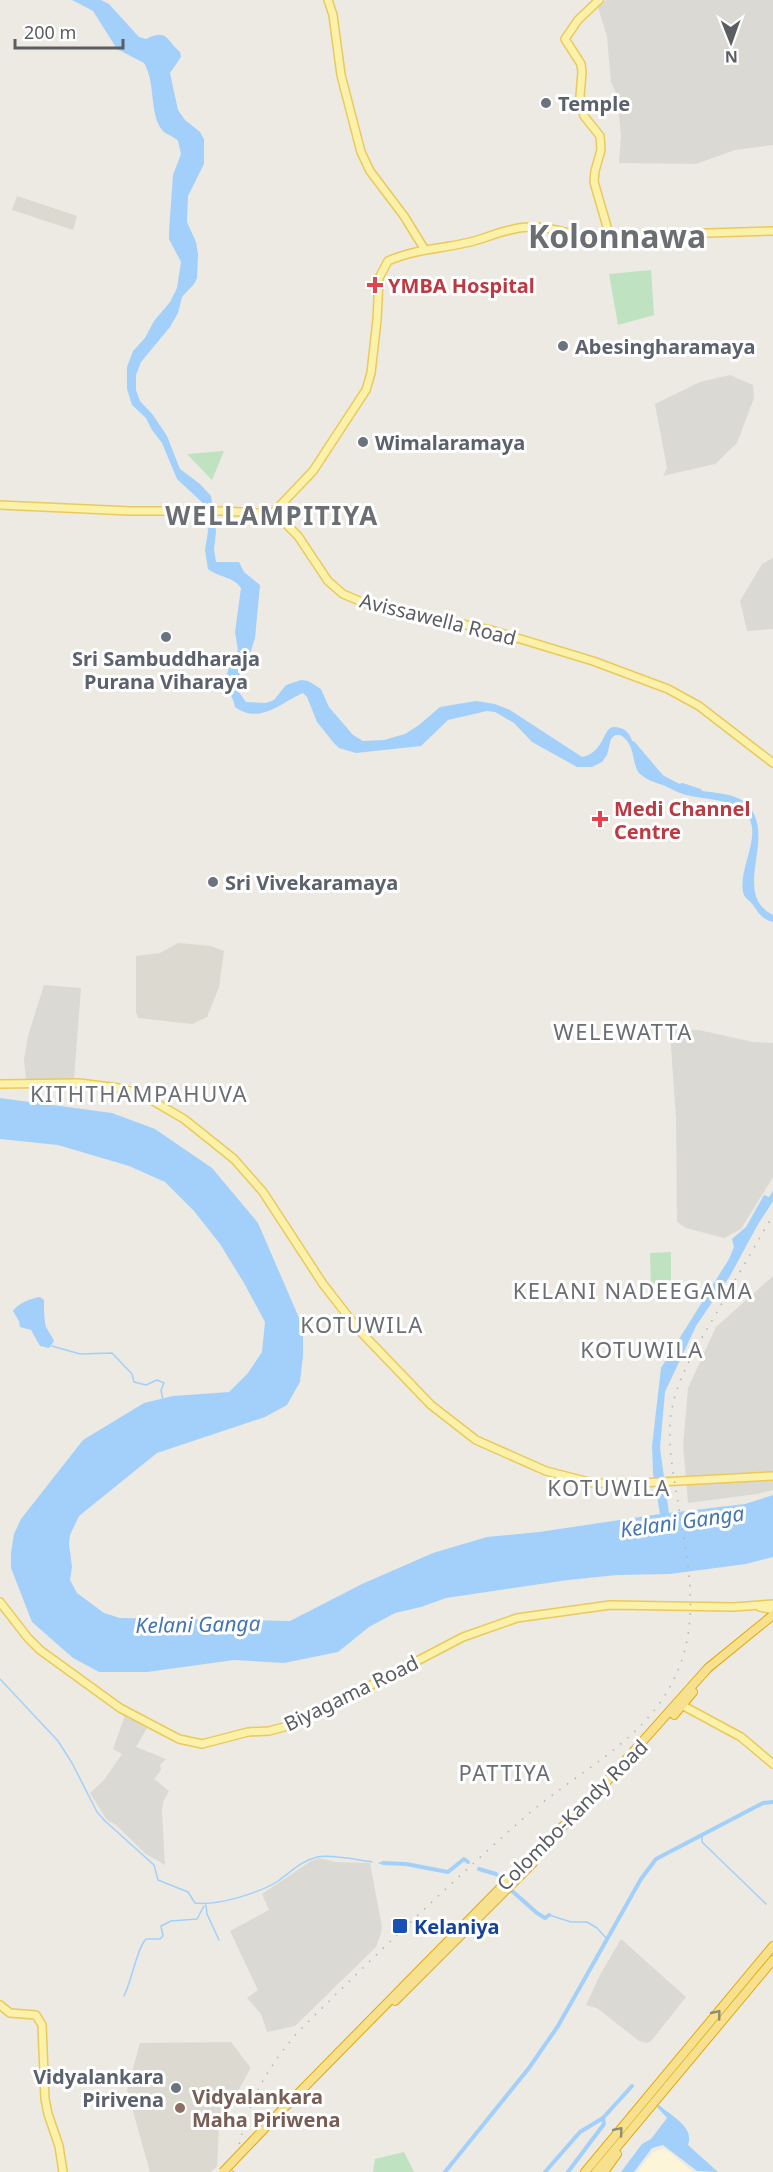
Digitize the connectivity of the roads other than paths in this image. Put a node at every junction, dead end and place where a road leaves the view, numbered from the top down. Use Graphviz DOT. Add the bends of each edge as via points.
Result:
graph roads {
  1 [pos="328,0"];
  2 [pos="599,0"];
  3 [pos="773,231"];
  4 [pos="610,237"];
  5 [pos="417,238"];
  6 [pos="425,250"];
  7 [pos="416,252"];
  8 [pos="0,505"];
  9 [pos="272,514"];
  10 [pos="773,763"];
  11 [pos="0,1084"];
  12 [pos="773,1476"];
  13 [pos="0,1602"];
  14 [pos="770,1611"];
  15 [pos="680,1704"];
  16 [pos="773,1764"];
  17 [pos="773,1946"];
  18 [pos="773,1960"];
  19 [pos="0,2005"];
  20 [pos="683,2061"];
  21 [pos="656,2093"];
  22 [pos="283,2112"];
  23 [pos="643,2116"];
  24 [pos="63,2172"];
  25 [pos="223,2172"];
  26 [pos="230,2172"];
  27 [pos="585,2172"];
  28 [pos="596,2172"];
  29 [pos="604,2172"];
  1 -- 5 [label="main road" via="341,75 361,152"];
  2 -- 4 [label="main road" via="565,39 581,64 584,116 600,136 594,182"];
  3 -- 4 [label="main road"];
  4 -- 6 [label="main road" via="583,237 538,227 512,229 471,242"];
  5 -- 6 [label="main road"];
  5 -- 7 [label="main road"];
  6 -- 7 [label="main road"];
  7 -- 9 [label="main road" via="388,261 379,278 371,373 366,390 313,471"];
  8 -- 9 [label="main road"];
  9 -- 10 [label="main road, Avissawella Road" via="298,536 327,581 343,594 369,605 491,630 668,689 699,706"];
  11 -- 12 [label="main road" via="94,1084 133,1092 162,1105 202,1132 244,1170 271,1202 322,1284 350,1320 431,1405 462,1431 496,1450 546,1471 600,1484"];
  13 -- 14 [label="main road, Biyagama Road" via="39,1650 120,1708 178,1739 202,1744 284,1727 464,1637 517,1618 610,1605 745,1606"];
  14 -- 15 [label="highway, Colombo-Kandy Road" via="708,1668"];
  15 -- 16 [label="main road" via="741,1737"];
  15 -- 22 [label="highway, Colombo-Kandy Road"];
  20 -- 17 [label="highway, one-way"];
  18 -- 20 [label="highway"];
  19 -- 24 [label="main road" via="10,2013 36,2015 42,2025 45,2098"];
  20 -- 21 [label="highway"];
  21 -- 23 [label="highway"];
  27 -- 21 [label="highway, one-way"];
  22 -- 25 [label="highway, bridge"];
  22 -- 26 [label="highway, bridge"];
  23 -- 28 [label="highway"];
  23 -- 29 [label="highway"];
}
